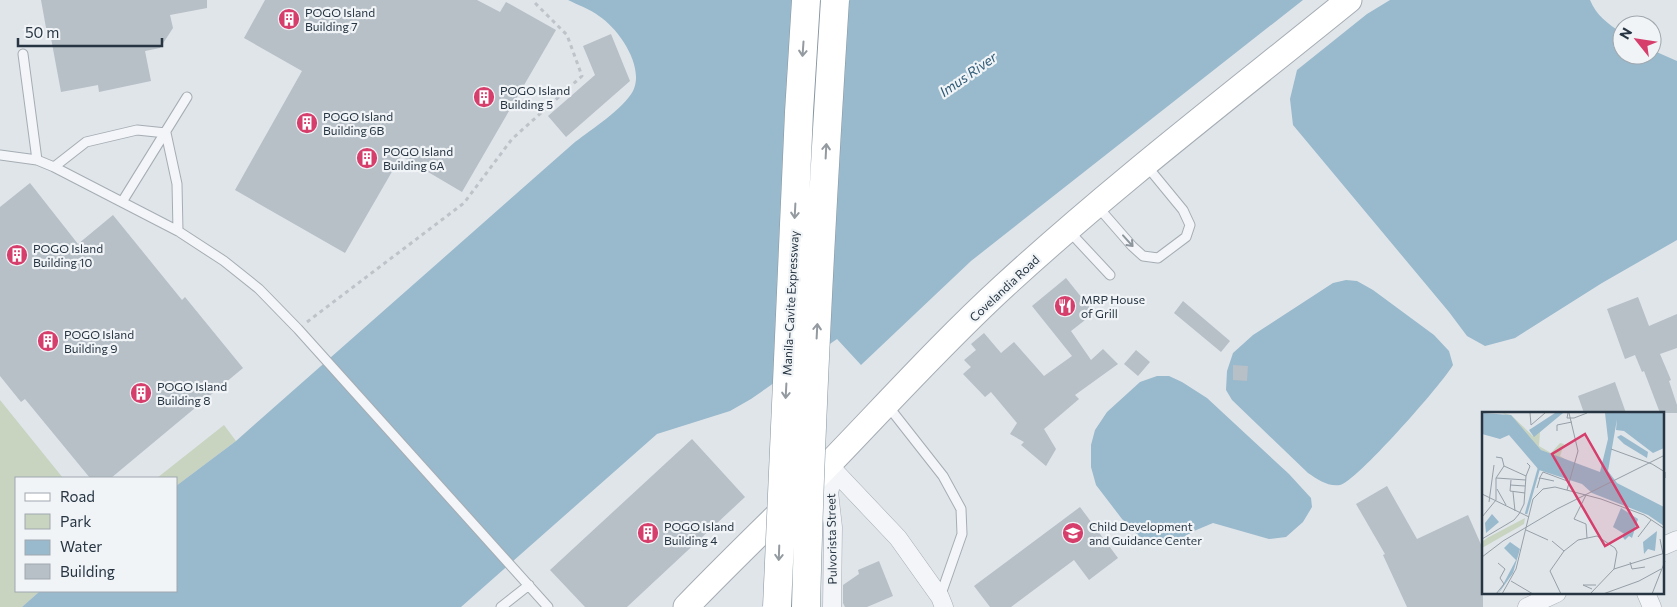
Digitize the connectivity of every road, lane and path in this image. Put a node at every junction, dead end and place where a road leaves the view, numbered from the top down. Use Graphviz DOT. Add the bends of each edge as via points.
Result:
graph roads {
  1 [pos="806,0"];
  2 [pos="835,0"];
  3 [pos="1349,0"];
  4 [pos="533,1"];
  5 [pos="23,54"];
  6 [pos="187,97"];
  7 [pos="166,133"];
  8 [pos="0,155"];
  9 [pos="37,160"];
  10 [pos="1145,164"];
  11 [pos="54,167"];
  12 [pos="122,202"];
  13 [pos="1096,205"];
  14 [pos="1068,229"];
  15 [pos="178,231"];
  16 [pos="1110,275"];
  17 [pos="298,329"];
  18 [pos="886,404"];
  19 [pos="832,468"];
  20 [pos="1677,540"];
  21 [pos="1664,546"];
  22 [pos="529,585"];
  23 [pos="1555,594"];
  24 [pos="1646,594"];
  25 [pos="942,602"];
  26 [pos="501,607"];
  27 [pos="548,607"];
  28 [pos="686,607"];
  29 [pos="778,607"];
  30 [pos="806,607"];
  31 [pos="832,607"];
  32 [pos="1527,607"];
  33 [pos="1652,607"];
  1 -- 29 [label="highway, Manila–Cavite Expressway, one-way, bridge"];
  30 -- 2 [label="highway, one-way, bridge"];
  3 -- 10 [label="main road, Covelandia Road"];
  4 -- 17 [label="path" via="567,34 582,76 512,139 464,203"];
  5 -- 9 [label="lane"];
  6 -- 7 [label="lane"];
  7 -- 11 [label="lane" via="137,130 86,142"];
  7 -- 12 [label="lane"];
  7 -- 15 [label="lane" via="177,184"];
  8 -- 9 [label="lane"];
  9 -- 11 [label="lane"];
  10 -- 13 [label="main road, Covelandia Road"];
  13 -- 10 [label="lane, one-way" via="1143,256 1158,258 1186,237 1190,225 1183,210"];
  11 -- 12 [label="lane"];
  12 -- 15 [label="lane"];
  13 -- 14 [label="main road, Covelandia Road"];
  14 -- 16 [label="lane"];
  14 -- 18 [label="main road, Covelandia Road" via="1003,287"];
  15 -- 17 [label="lane" via="259,289"];
  17 -- 22 [label="lane"];
  18 -- 19 [label="main road, Covelandia Road"];
  18 -- 25 [label="lane" via="943,476 961,509 962,534"];
  19 -- 25 [label="street" via="898,538"];
  19 -- 28 [label="main road, Covelandia Road" via="732,559"];
  19 -- 31 [label="street, Pulvorista Street" via="829,492 833,527"];
  20 -- 21 [label="street"];
  22 -- 26 [label="lane"];
  22 -- 27 [label="lane"];
  23 -- 32 [label="street"];
  24 -- 33 [label="street"];
}
